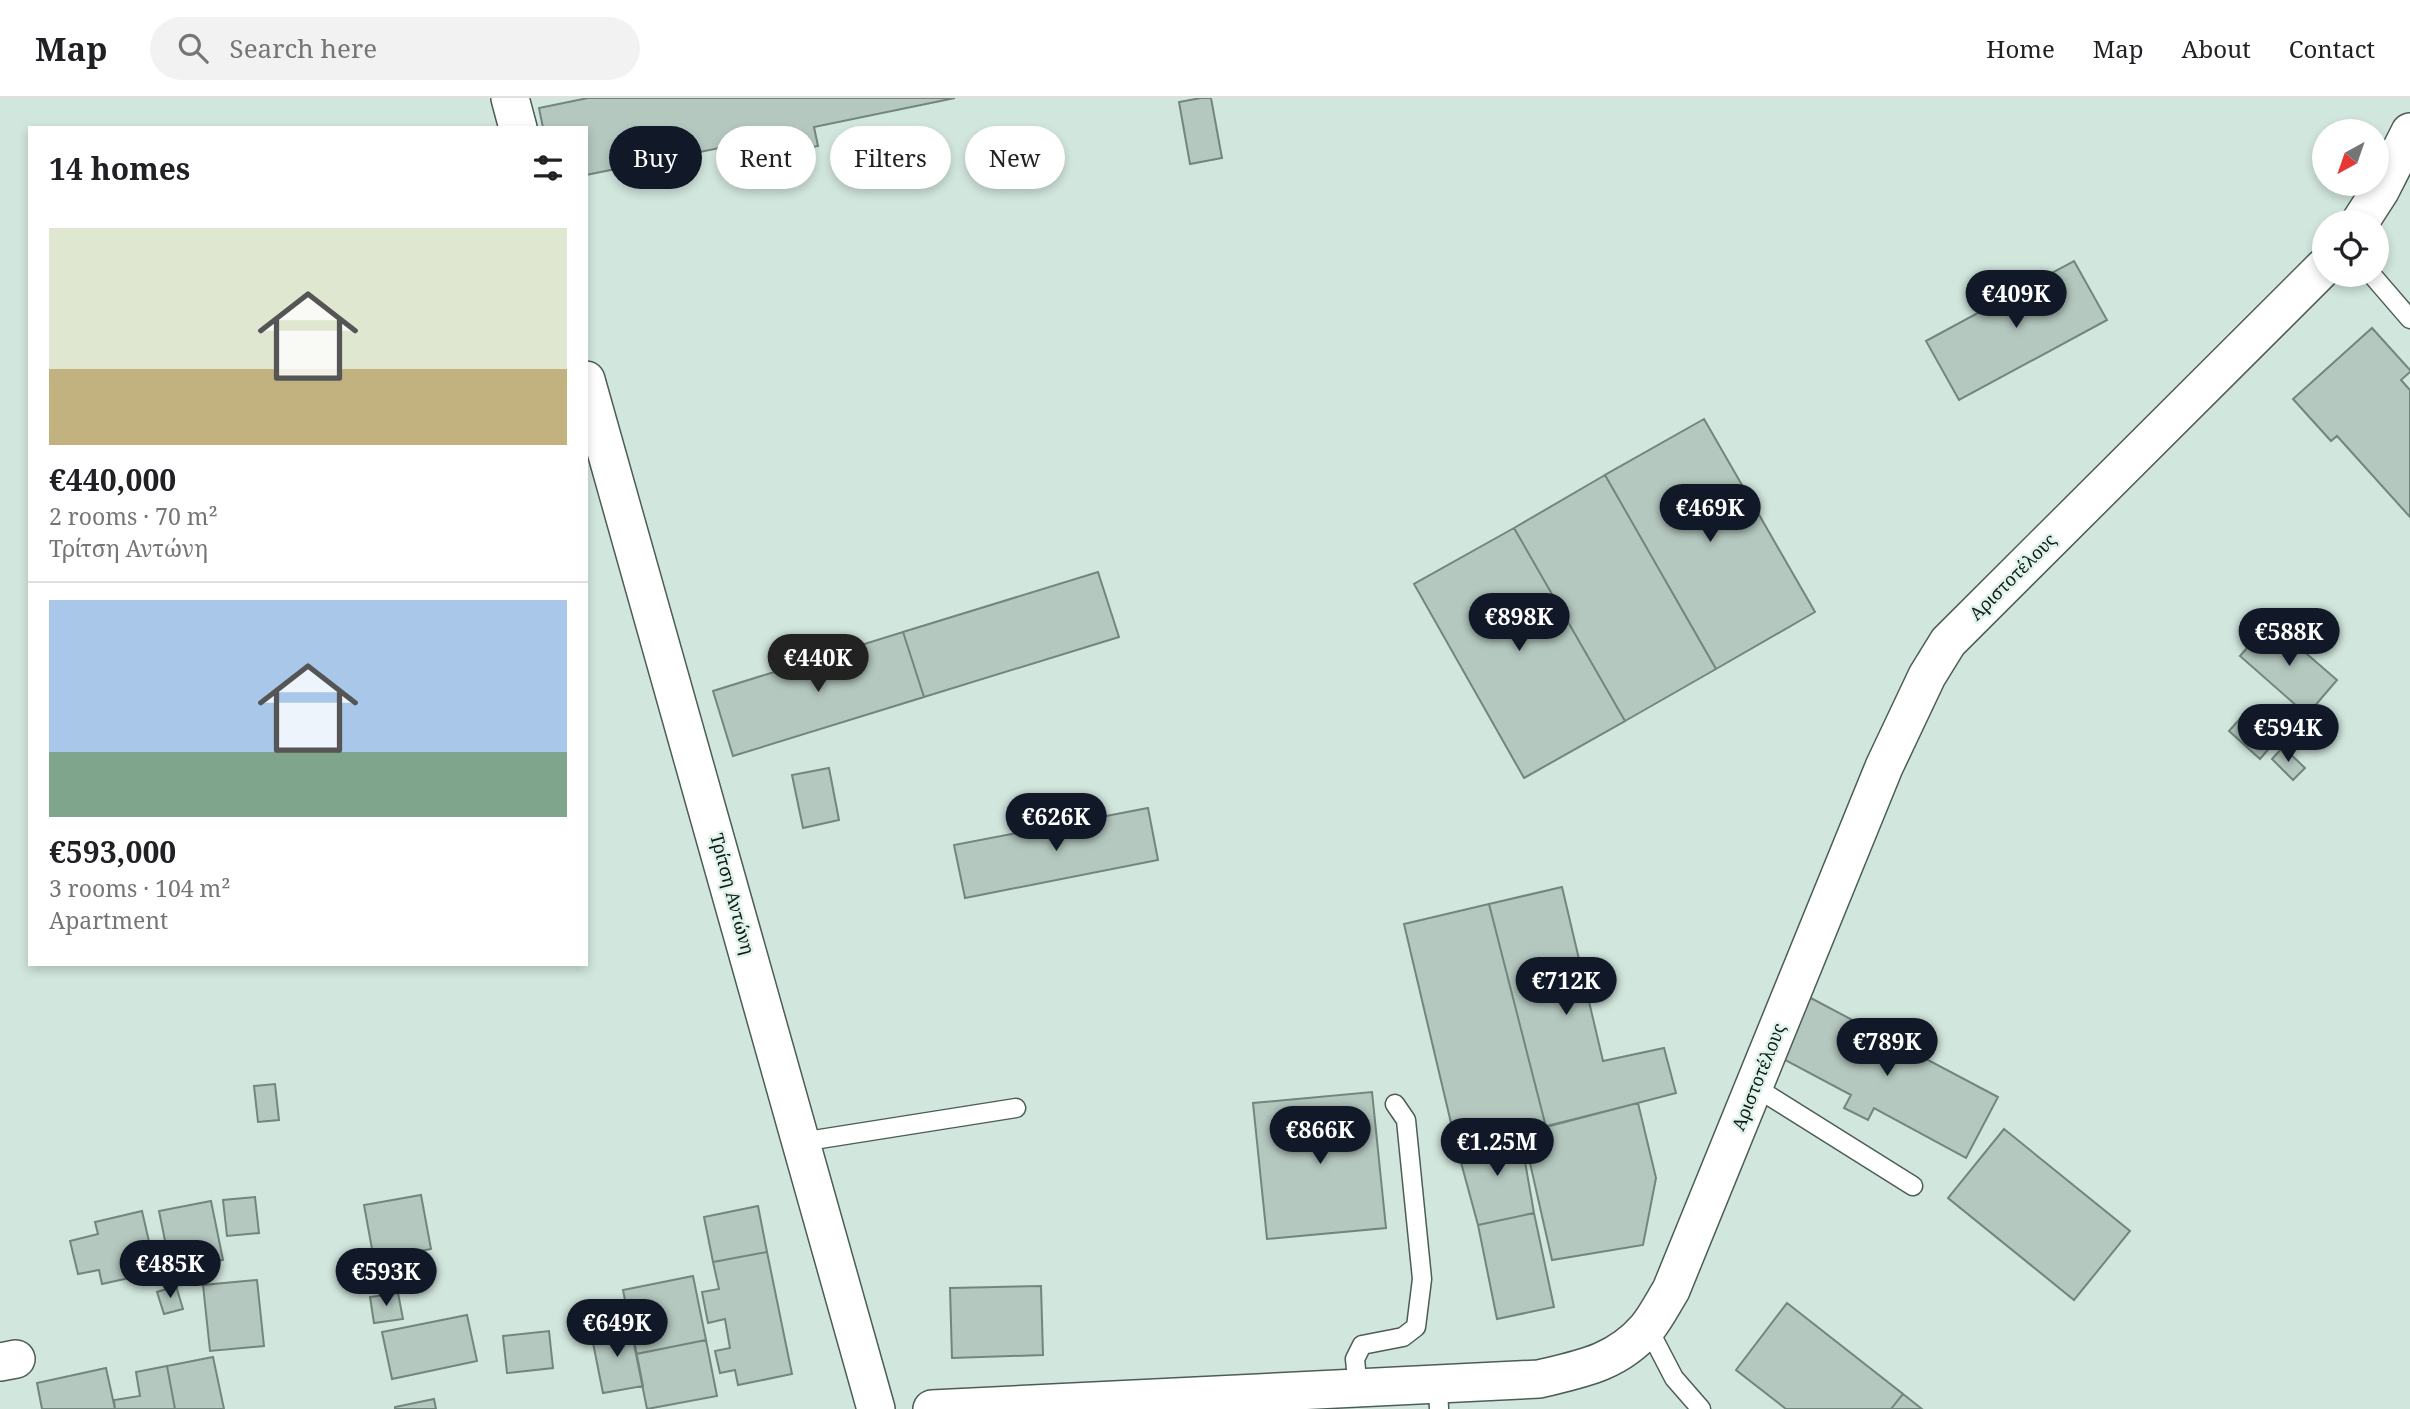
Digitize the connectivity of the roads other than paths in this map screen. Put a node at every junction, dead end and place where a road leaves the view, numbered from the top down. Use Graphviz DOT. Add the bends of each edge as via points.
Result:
graph roads {
  1 [pos="510,98"];
  2 [pos="517,126"];
  3 [pos="2410,132"];
  4 [pos="2368,210"];
  5 [pos="2312,279"];
  6 [pos="2382,287"];
  7 [pos="2410,319"];
  8 [pos="588,387"];
  9 [pos="1755,1087"];
  10 [pos="1395,1104"];
  11 [pos="1016,1108"];
  12 [pos="801,1142"];
  13 [pos="1913,1186"];
  14 [pos="1648,1328"];
  15 [pos="1358,1390"];
  16 [pos="1438,1397"];
  17 [pos="876,1409"];
  18 [pos="932,1409"];
  19 [pos="1701,1409"];
  1 -- 2 [label="street"];
  3 -- 4 [label="street"];
  5 -- 9 [label="street, Αριστοτέλους" via="1948,642 1884,767"];
  6 -- 7 [label="lane"];
  8 -- 12 [label="street, Τρίτση Αντώνη"];
  9 -- 13 [label="lane"];
  9 -- 14 [label="street, Αριστοτέλους" via="1671,1290"];
  10 -- 15 [label="lane" via="1406,1120 1422,1279 1416,1326 1403,1337 1362,1345 1355,1359"];
  11 -- 12 [label="lane"];
  12 -- 17 [label="street, Τρίτση Αντώνη"];
  14 -- 16 [label="street, Αριστοτέλους" via="1623,1351 1598,1365"];
  14 -- 19 [label="lane" via="1674,1378"];
  15 -- 16 [label="street, Αριστοτέλους"];
  15 -- 18 [label="street, Αριστοτέλους"];
}
